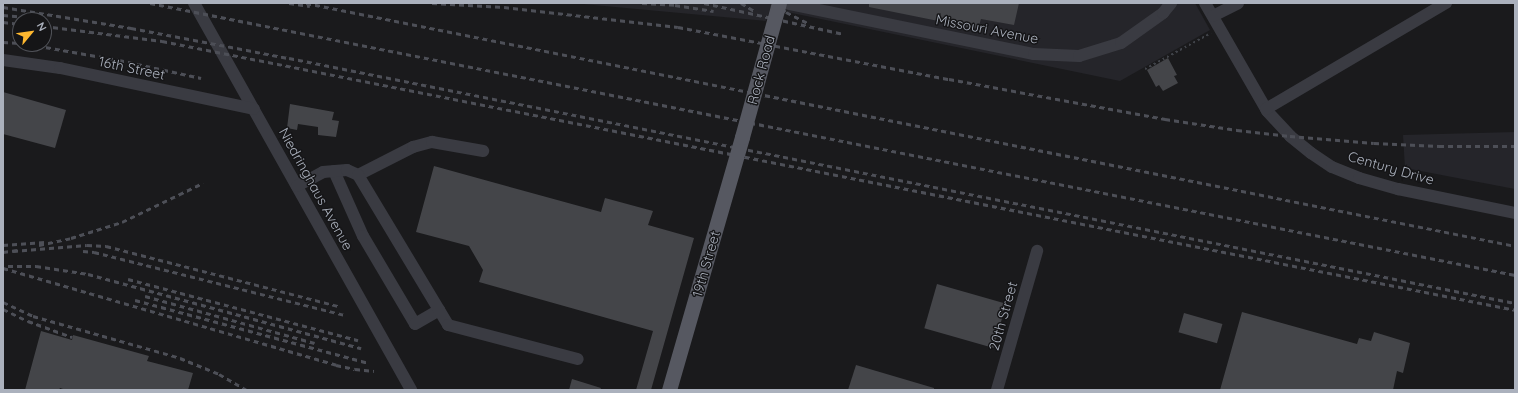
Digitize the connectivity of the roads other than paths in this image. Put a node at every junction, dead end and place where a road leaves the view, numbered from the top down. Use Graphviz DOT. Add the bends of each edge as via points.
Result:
graph roads {
  1 [pos="194,3"];
  2 [pos="779,3"];
  3 [pos="785,3"];
  4 [pos="1171,3"];
  5 [pos="1205,3"];
  6 [pos="1238,3"];
  7 [pos="1446,3"];
  8 [pos="1213,16"];
  9 [pos="3,60"];
  10 [pos="1266,109"];
  11 [pos="254,110"];
  12 [pos="742,137"];
  13 [pos="483,151"];
  14 [pos="334,170"];
  15 [pos="358,175"];
  16 [pos="296,186"];
  17 [pos="1515,213"];
  18 [pos="1037,251"];
  19 [pos="439,310"];
  20 [pos="578,360"];
  21 [pos="411,390"];
  22 [pos="669,390"];
  23 [pos="997,390"];
  1 -- 11 [label="street, Niedringhaus Avenue"];
  2 -- 12 [label="main road, Rock Road, bridge"];
  3 -- 4 [label="street, Missouri Avenue" via="1034,54 1079,56 1121,44 1163,13"];
  5 -- 8 [label="street, Century Drive"];
  6 -- 8 [label="street"];
  7 -- 10 [label="street"];
  8 -- 10 [label="street, Century Drive"];
  9 -- 11 [label="street, 16th Street" via="60,68"];
  10 -- 17 [label="street, Century Drive" via="1290,136 1311,154 1332,167 1359,178 1398,188"];
  11 -- 16 [label="street, Niedringhaus Avenue"];
  12 -- 22 [label="main road, 19th Street, bridge"];
  13 -- 15 [label="street" via="432,142 412,147"];
  14 -- 15 [label="street" via="347,170"];
  14 -- 16 [label="street" via="322,172"];
  14 -- 19 [label="street" via="363,236 415,324"];
  15 -- 19 [label="street"];
  16 -- 21 [label="street, Niedringhaus Avenue"];
  18 -- 23 [label="street, 20th Street"];
  19 -- 20 [label="street" via="448,326"];
}
